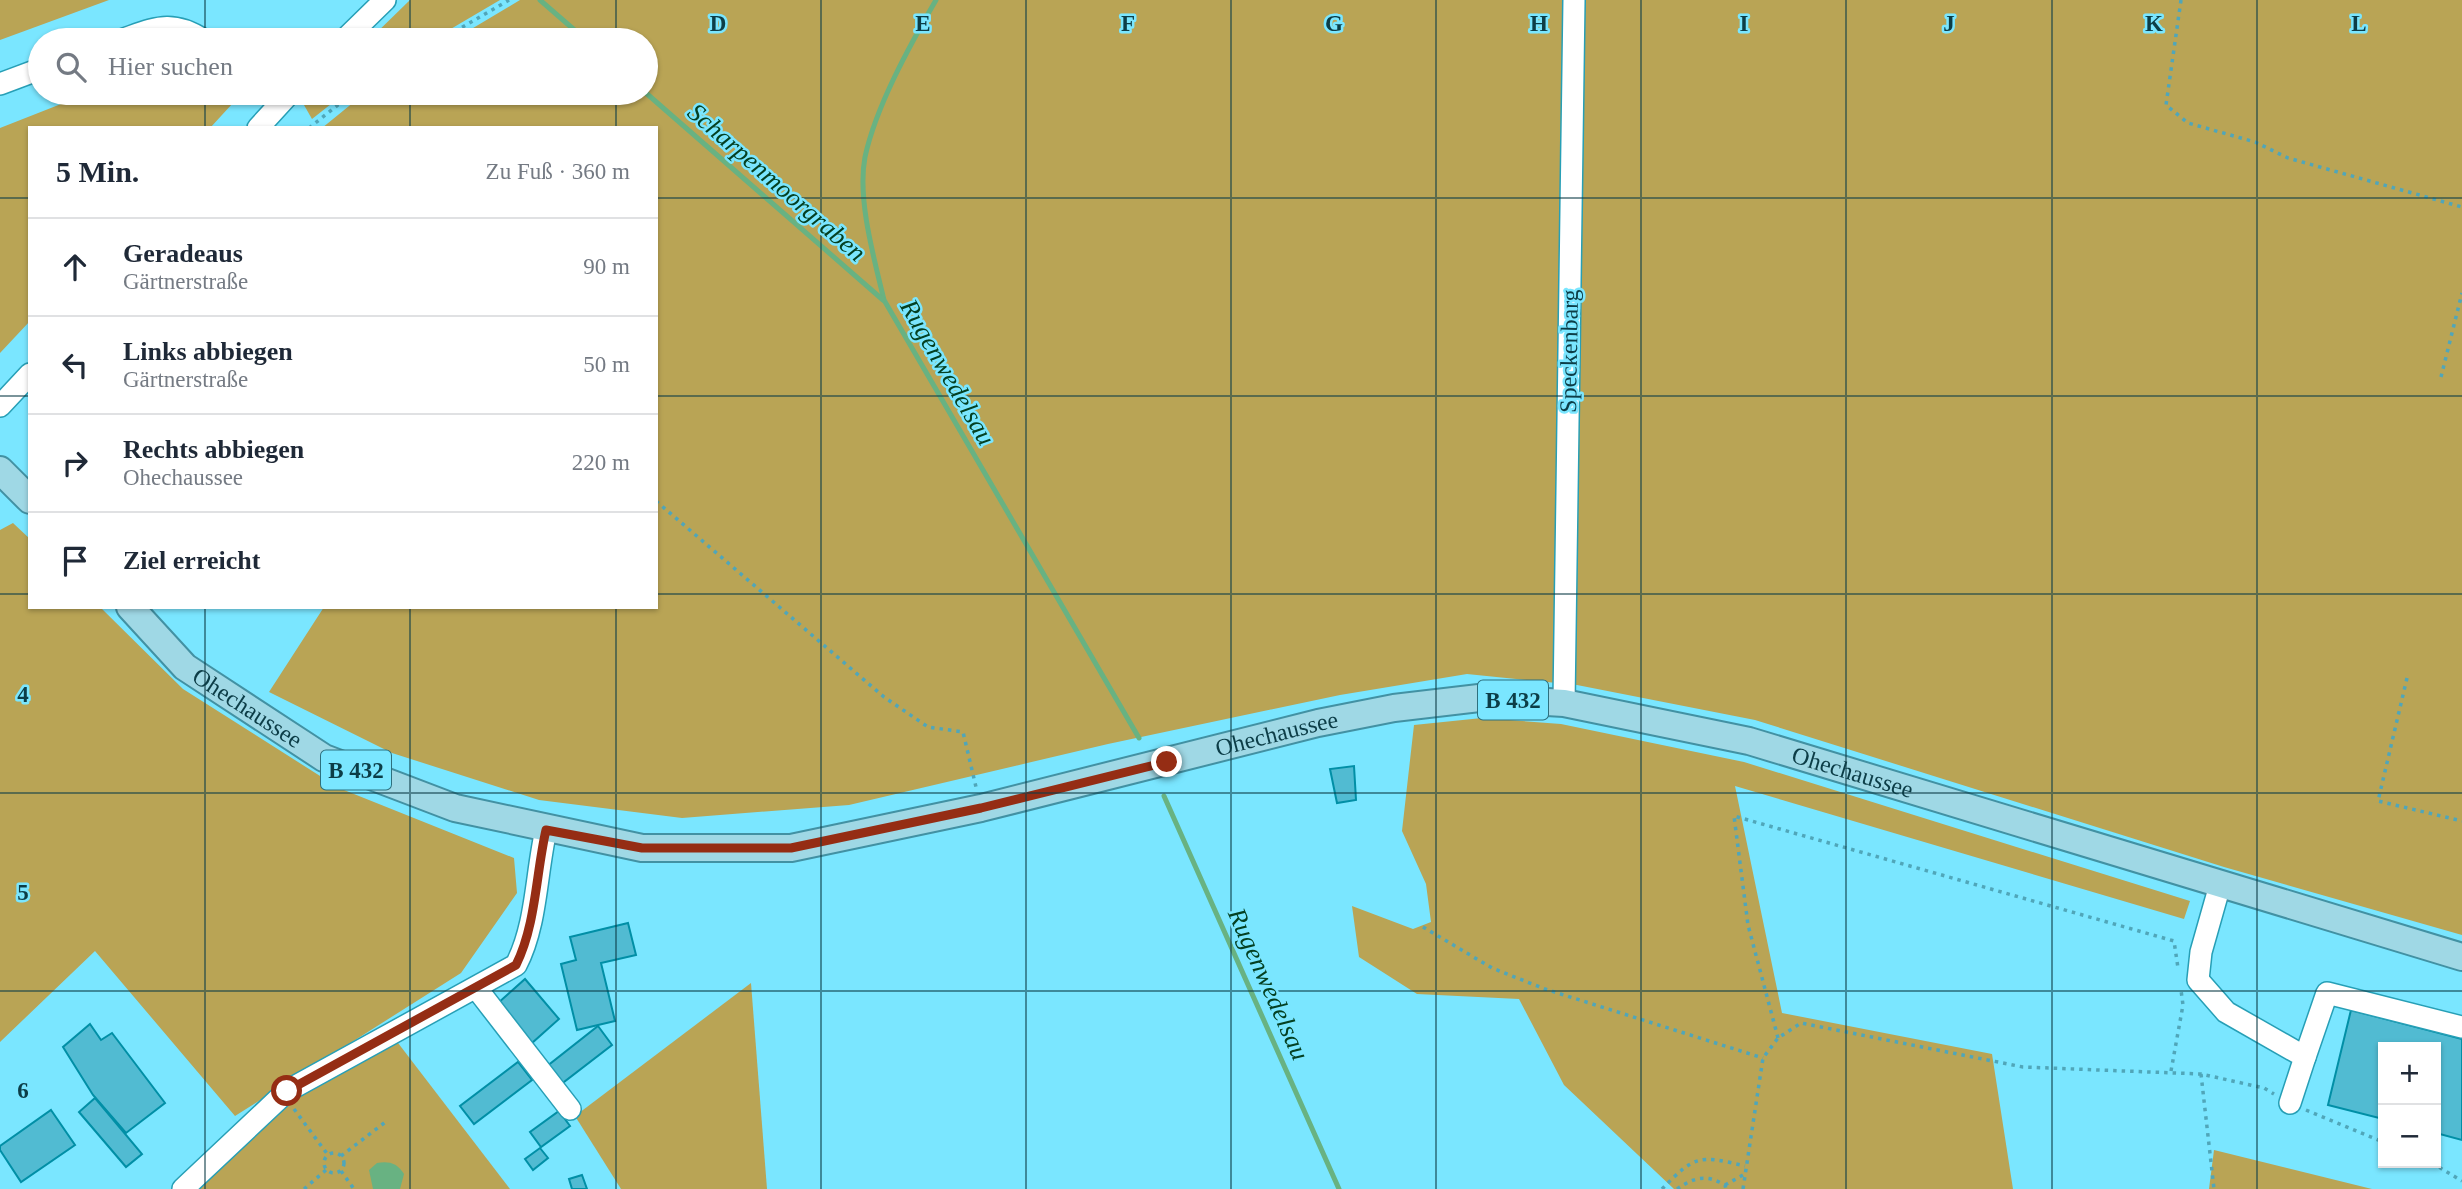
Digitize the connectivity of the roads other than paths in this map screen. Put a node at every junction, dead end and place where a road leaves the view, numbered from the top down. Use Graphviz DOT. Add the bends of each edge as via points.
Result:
graph roads {
  1 [pos="386,0"];
  2 [pos="1573,0"];
  3 [pos="160,28"];
  4 [pos="178,28"];
  5 [pos="357,28"];
  6 [pos="28,74"];
  7 [pos="0,84"];
  8 [pos="278,105"];
  9 [pos="260,126"];
  10 [pos="28,376"];
  11 [pos="0,405"];
  12 [pos="0,470"];
  13 [pos="28,498"];
  14 [pos="132,609"];
  15 [pos="1564,703"];
  16 [pos="546,830"];
  17 [pos="2220,885"];
  18 [pos="2462,957"];
  19 [pos="477,989"];
  20 [pos="2462,1027"];
  21 [pos="2305,1057"];
  22 [pos="2290,1103"];
  23 [pos="570,1109"];
  24 [pos="183,1189"];
  1 -- 5 [label="street"];
  2 -- 15 [label="street, Speckenbarg"];
  3 -- 4 [label="street"];
  6 -- 7 [label="street"];
  8 -- 9 [label="street"];
  10 -- 11 [label="street"];
  12 -- 13 [label="main road"];
  14 -- 16 [label="main road, Ohechaussee / B 432" via="185,667 324,758 455,808"];
  15 -- 16 [label="main road, Ohechaussee / B 432" via="1479,698 1394,708 981,808 791,848 642,848"];
  15 -- 17 [label="main road, Ohechaussee / B 432" via="1749,741"];
  16 -- 19 [label="street" via="522,952 516,965"];
  17 -- 18 [label="main road, Ohechaussee / B 432"];
  17 -- 21 [label="street" via="2198,979 2226,1012"];
  19 -- 23 [label="street"];
  19 -- 24 [label="street" via="287,1091"];
  20 -- 21 [label="street" via="2327,993"];
  21 -- 22 [label="street"];
}
